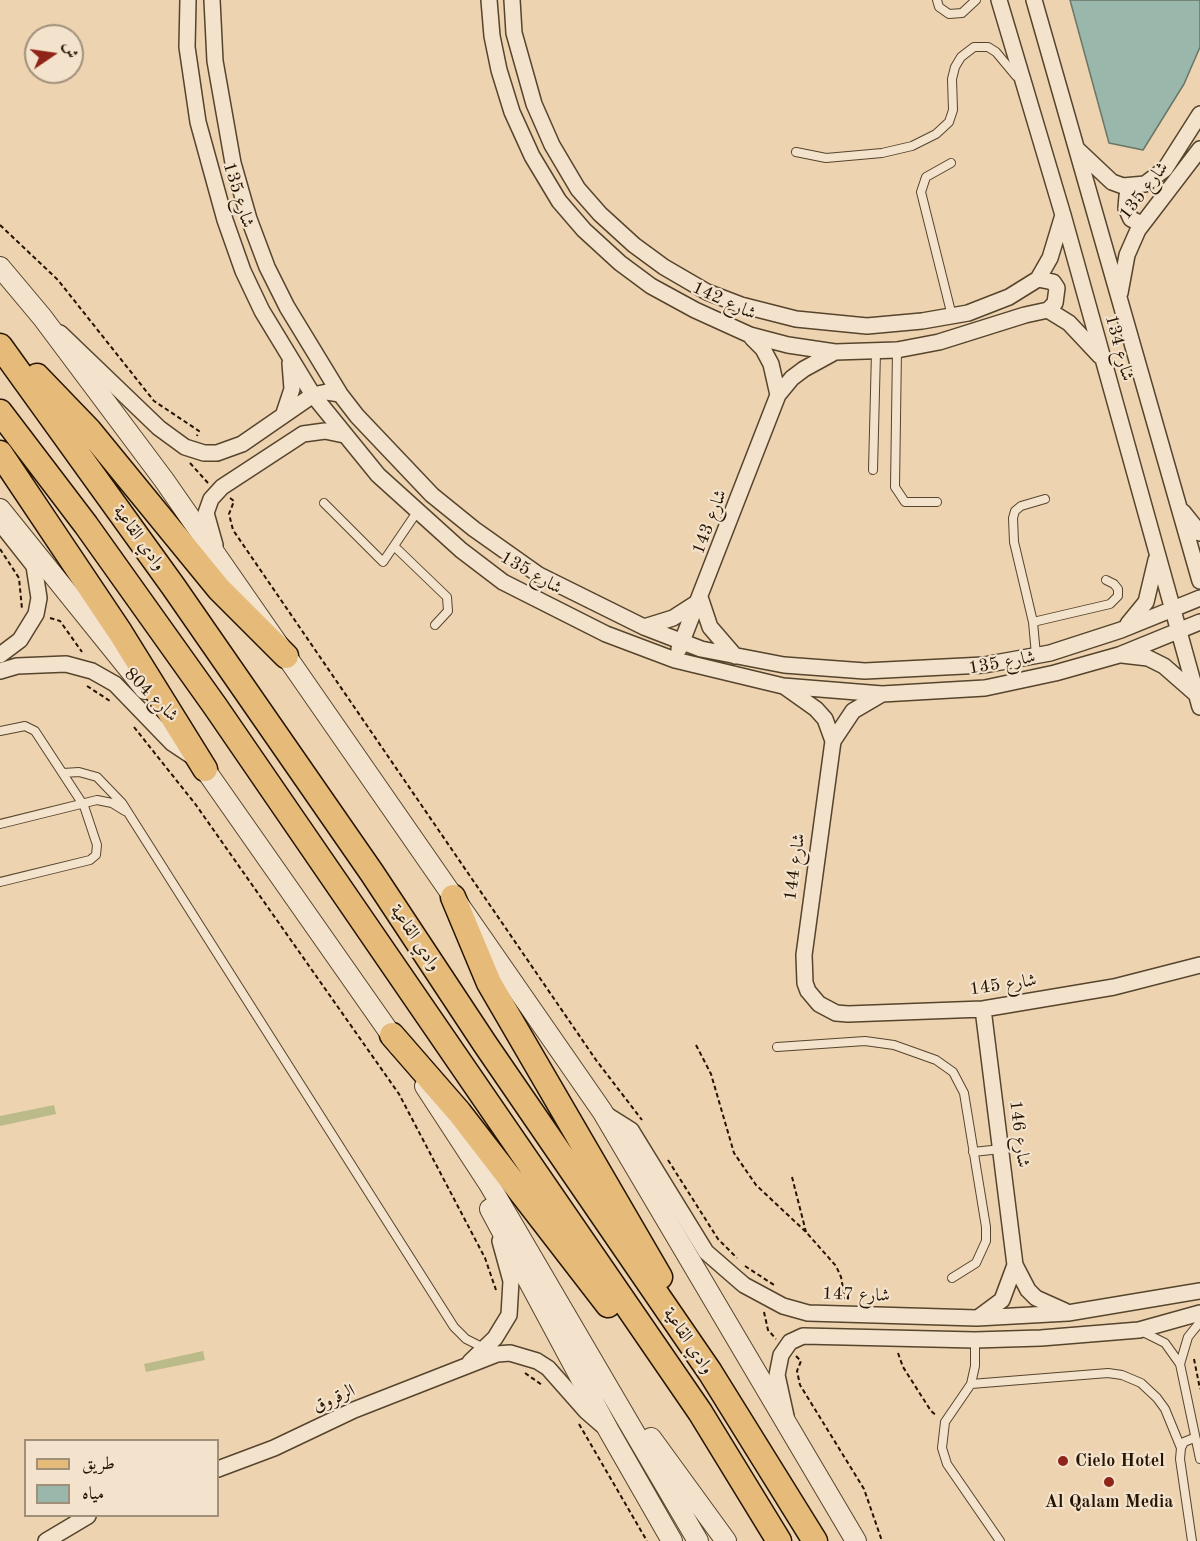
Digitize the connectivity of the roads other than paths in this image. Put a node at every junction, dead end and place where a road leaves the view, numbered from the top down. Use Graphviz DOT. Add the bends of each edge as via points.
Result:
graph roads {
  1 [pos="188,0"];
  2 [pos="212,0"];
  3 [pos="489,0"];
  4 [pos="512,0"];
  5 [pos="937,0"];
  6 [pos="976,0"];
  7 [pos="999,0"];
  8 [pos="1034,0"];
  9 [pos="1026,90"];
  10 [pos="1200,114"];
  11 [pos="1077,149"];
  12 [pos="1200,149"];
  13 [pos="796,152"];
  14 [pos="951,163"];
  15 [pos="1135,186"];
  16 [pos="1063,215"];
  17 [pos="1142,224"];
  18 [pos="0,267"];
  19 [pos="1038,279"];
  20 [pos="1119,296"];
  21 [pos="1048,310"];
  22 [pos="952,316"];
  23 [pos="42,317"];
  24 [pos="750,335"];
  25 [pos="0,339"];
  26 [pos="0,346"];
  27 [pos="897,350"];
  28 [pos="835,352"];
  29 [pos="876,352"];
  30 [pos="1100,356"];
  31 [pos="290,360"];
  32 [pos="340,394"];
  33 [pos="313,395"];
  34 [pos="778,395"];
  35 [pos="0,412"];
  36 [pos="284,416"];
  37 [pos="344,435"];
  38 [pos="0,453"];
  39 [pos="873,470"];
  40 [pos="1045,499"];
  41 [pos="937,502"];
  42 [pos="324,503"];
  43 [pos="1178,507"];
  44 [pos="0,509"];
  45 [pos="417,512"];
  46 [pos="0,523"];
  47 [pos="1200,533"];
  48 [pos="394,546"];
  49 [pos="1157,557"];
  50 [pos="222,561"];
  51 [pos="1106,580"];
  52 [pos="1200,581"];
  53 [pos="1200,598"];
  54 [pos="701,600"];
  55 [pos="1173,609"];
  56 [pos="1033,622"];
  57 [pos="1200,622"];
  58 [pos="435,625"];
  59 [pos="644,627"];
  60 [pos="1121,630"];
  61 [pos="1179,632"];
  62 [pos="682,642"];
  63 [pos="0,655"];
  64 [pos="1036,655"];
  65 [pos="1119,655"];
  66 [pos="286,656"];
  67 [pos="735,656"];
  68 [pos="675,660"];
  69 [pos="0,671"];
  70 [pos="783,686"];
  71 [pos="882,694"];
  72 [pos="1198,700"];
  73 [pos="0,731"];
  74 [pos="833,741"];
  75 [pos="202,765"];
  76 [pos="63,772"];
  77 [pos="84,806"];
  78 [pos="132,816"];
  79 [pos="0,824"];
  80 [pos="0,882"];
  81 [pos="453,897"];
  82 [pos="1200,965"];
  83 [pos="813,998"];
  84 [pos="982,1009"];
  85 [pos="392,1035"];
  86 [pos="777,1047"];
  87 [pos="440,1109"];
  88 [pos="602,1112"];
  89 [pos="1001,1149"];
  90 [pos="973,1152"];
  91 [pos="489,1208"];
  92 [pos="1015,1265"];
  93 [pos="952,1278"];
  94 [pos="1200,1291"];
  95 [pos="1068,1313"];
  96 [pos="1200,1313"];
  97 [pos="977,1318"];
  98 [pos="1200,1322"];
  99 [pos="1139,1330"];
  100 [pos="975,1340"];
  101 [pos="484,1348"];
  102 [pos="1180,1364"];
  103 [pos="468,1365"];
  104 [pos="710,1372"];
  105 [pos="971,1384"];
  106 [pos="623,1408"];
  107 [pos="787,1422"];
  108 [pos="609,1431"];
  109 [pos="1194,1438"];
  110 [pos="1181,1448"];
  111 [pos="1200,1458"];
  112 [pos="733,1466"];
  113 [pos="219,1469"];
  114 [pos="85,1517"];
  115 [pos="46,1541"];
  116 [pos="672,1541"];
  117 [pos="698,1541"];
  118 [pos="726,1541"];
  119 [pos="779,1541"];
  120 [pos="815,1541"];
  121 [pos="856,1541"];
  122 [pos="1000,1541"];
  123 [pos="1192,1541"];
  1 -- 31 [label="street, شارع 135" via="190,70 209,168 243,271"];
  2 -- 32 [label="street, شارع 135" via="219,93 240,193 267,267"];
  3 -- 24 [label="street, شارع 142" via="492,36 512,112 559,201 598,243 651,286"];
  4 -- 22 [label="street, شارع 142" via="514,33 522,64 552,145 578,189 600,214 664,267 707,292 796,319 867,326"];
  5 -- 6 [label="lane" via="939,8 949,14 962,12"];
  7 -- 9 [label="street, شارع 134"];
  8 -- 11 [label="street, شارع 134"];
  9 -- 13 [label="lane" via="996,52 988,47 974,47 955,67 953,110 949,122 936,134 912,146 882,153 826,158"];
  9 -- 16 [label="street, شارع 134"];
  10 -- 15 [label="street, شارع 135" via="1165,169 1156,178"];
  11 -- 15 [label="street, شارع 135" via="1112,182"];
  11 -- 20 [label="street, شارع 134"];
  12 -- 17 [label="street, شارع 135"];
  14 -- 22 [label="lane" via="926,177 921,192"];
  15 -- 17 [label="street" via="1127,196 1126,208 1131,219"];
  16 -- 19 [label="street" via="1050,258"];
  16 -- 30 [label="street, شارع 134"];
  17 -- 20 [label="street, شارع 135" via="1127,255"];
  18 -- 23 [label="street"];
  19 -- 21 [label="street" via="1053,282 1057,288 1055,303"];
  19 -- 22 [label="street, شارع 142" via="988,306"];
  20 -- 43 [label="street, شارع 134"];
  21 -- 27 [label="street, شارع 142" via="939,342"];
  21 -- 30 [label="street" via="1069,322"];
  23 -- 36 [label="street" via="159,428 192,450 217,453 242,444"];
  23 -- 50 [label="street"];
  24 -- 28 [label="street, شارع 142" via="771,343"];
  24 -- 34 [label="street" via="771,364"];
  25 -- 66 [label="main road" via="88,430 219,589"];
  26 -- 104 [label="main road, وادي القاعية" via="326,807"];
  27 -- 29 [label="street, شارع 142"];
  27 -- 41 [label="lane" via="895,488 905,502"];
  28 -- 29 [label="street, شارع 142"];
  28 -- 34 [label="street, شارع 143" via="804,369"];
  29 -- 39 [label="lane"];
  30 -- 49 [label="street, شارع 134"];
  31 -- 33 [label="street, شارع 135"];
  31 -- 36 [label="street" via="292,389"];
  32 -- 33 [label="street"];
  32 -- 59 [label="street, شارع 135" via="432,495 474,529 539,575"];
  33 -- 36 [label="street"];
  33 -- 37 [label="street, شارع 135"];
  34 -- 54 [label="street, شارع 143"];
  35 -- 112 [label="main road, وادي القاعية" via="215,706 694,1402"];
  37 -- 45 [label="street, شارع 135"];
  37 -- 50 [label="street" via="325,431 303,434 219,490 206,513"];
  38 -- 75 [label="main road" via="120,632"];
  40 -- 56 [label="lane" via="1021,506 1013,519 1014,542"];
  42 -- 48 [label="lane" via="380,561"];
  43 -- 47 [label="street"];
  43 -- 52 [label="street, شارع 134"];
  44 -- 75 [label="street"];
  45 -- 48 [label="lane"];
  45 -- 68 [label="street, شارع 135" via="503,582 606,634"];
  46 -- 63 [label="street" via="34,566 39,590 36,614 21,640"];
  48 -- 58 [label="lane" via="447,597 448,611"];
  49 -- 55 [label="street, شارع 134"];
  49 -- 60 [label="street" via="1146,602"];
  50 -- 66 [label="street"];
  51 -- 56 [label="lane" via="1118,589 1118,596 1110,604"];
  53 -- 55 [label="street, شارع 135"];
  54 -- 59 [label="street" via="673,618"];
  54 -- 62 [label="street, شارع 143"];
  54 -- 67 [label="street" via="710,627"];
  55 -- 60 [label="street, شارع 135"];
  55 -- 61 [label="street, شارع 134"];
  56 -- 64 [label="lane"];
  57 -- 61 [label="street, شارع 135"];
  59 -- 62 [label="street, شارع 135"];
  60 -- 64 [label="street, شارع 135"];
  61 -- 65 [label="street, شارع 135"];
  61 -- 72 [label="street, شارع 134"];
  62 -- 67 [label="street, شارع 135"];
  62 -- 68 [label="street, شارع 143"];
  64 -- 67 [label="street, شارع 135" via="984,665 875,671 784,665"];
  65 -- 71 [label="street, شارع 135" via="985,688"];
  65 -- 72 [label="street" via="1156,662"];
  66 -- 81 [label="street"];
  68 -- 70 [label="street, شارع 135"];
  69 -- 75 [label="street, شارع 804" via="36,664 80,666 115,684 172,743"];
  70 -- 71 [label="street, شارع 135"];
  70 -- 74 [label="street" via="816,709 825,719"];
  71 -- 74 [label="street, شارع 144" via="853,711"];
  73 -- 76 [label="lane" via="30,727"];
  74 -- 83 [label="street, شارع 144" via="806,932 804,972"];
  75 -- 85 [label="street"];
  76 -- 77 [label="lane"];
  76 -- 78 [label="lane" via="97,777"];
  77 -- 78 [label="lane" via="103,801"];
  77 -- 79 [label="lane"];
  77 -- 80 [label="lane" via="97,845 93,859"];
  78 -- 101 [label="lane" via="454,1327"];
  81 -- 88 [label="street"];
  81 -- 104 [label="main road" via="489,983 652,1260"];
  82 -- 84 [label="street, شارع 145" via="1114,987"];
  83 -- 84 [label="street, شارع 145" via="836,1012 848,1014"];
  84 -- 89 [label="street, شارع 146"];
  85 -- 87 [label="street"];
  85 -- 112 [label="main road" via="459,1112"];
  86 -- 90 [label="lane" via="865,1041 936,1060 952,1072 962,1088"];
  87 -- 91 [label="street"];
  87 -- 106 [label="street"];
  88 -- 97 [label="street, شارع 147" via="631,1130 706,1252 766,1299 808,1313"];
  88 -- 107 [label="street"];
  89 -- 90 [label="lane"];
  89 -- 92 [label="street, شارع 146"];
  90 -- 93 [label="lane" via="986,1241 975,1263"];
  91 -- 101 [label="street, الرقروق" via="508,1267 512,1294 509,1315"];
  91 -- 108 [label="street"];
  92 -- 95 [label="street, شارع 146" via="1036,1298"];
  92 -- 97 [label="street, شارع 146" via="1002,1300"];
  94 -- 95 [label="street, شارع 147"];
  95 -- 97 [label="street, شارع 147"];
  96 -- 99 [label="street"];
  98 -- 102 [label="lane" via="1188,1337"];
  99 -- 100 [label="street"];
  99 -- 102 [label="lane" via="1165,1343"];
  100 -- 105 [label="lane"];
  100 -- 107 [label="street" via="809,1335 795,1339 781,1354 777,1376"];
  101 -- 103 [label="street, الرقروق"];
  102 -- 109 [label="lane"];
  103 -- 108 [label="street, الرقروق" via="497,1354 530,1358 548,1368"];
  103 -- 113 [label="street, الرقروق"];
  104 -- 120 [label="main road, وادي القاعية"];
  105 -- 110 [label="lane" via="1122,1375 1141,1383 1157,1398"];
  105 -- 122 [label="lane" via="945,1422 942,1448 947,1464"];
  106 -- 117 [label="street"];
  106 -- 118 [label="street" via="662,1452"];
  107 -- 121 [label="street"];
  108 -- 116 [label="street"];
  109 -- 110 [label="lane"];
  109 -- 111 [label="lane"];
  110 -- 123 [label="lane"];
  112 -- 119 [label="main road, وادي القاعية"];
  114 -- 115 [label="street"];
}
